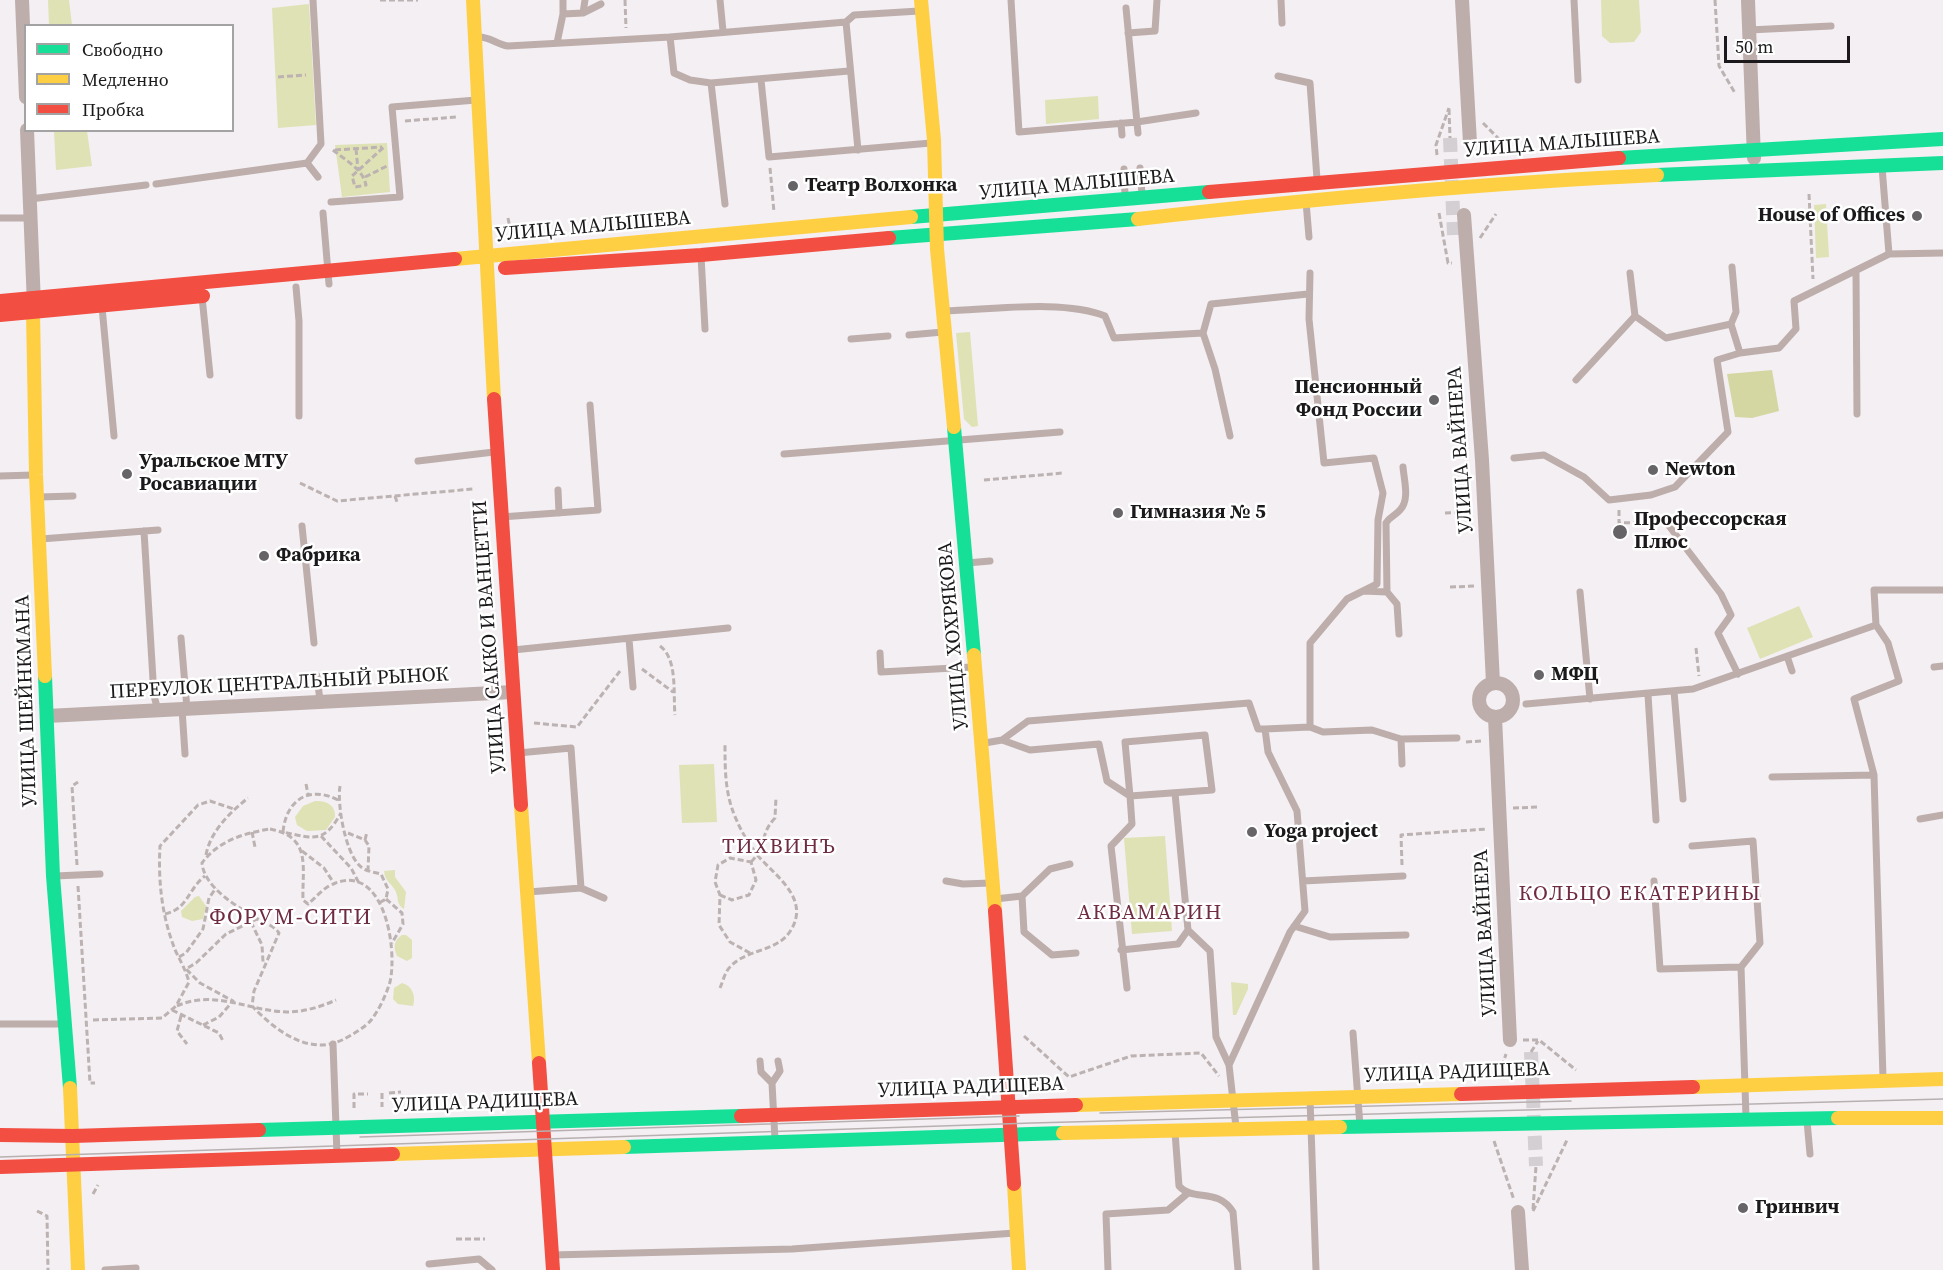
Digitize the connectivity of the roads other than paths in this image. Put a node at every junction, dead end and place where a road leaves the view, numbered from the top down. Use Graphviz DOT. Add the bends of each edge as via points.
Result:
graph roads {
  1 [pos="22,0"];
  2 [pos="313,0"];
  3 [pos="473,0"];
  4 [pos="563,0"];
  5 [pos="585,0"];
  6 [pos="720,0"];
  7 [pos="1011,0"];
  8 [pos="1157,0"];
  9 [pos="1281,0"];
  10 [pos="1462,0"];
  11 [pos="1574,0"];
  12 [pos="1748,0"];
  13 [pos="601,4"];
  14 [pos="921,6"];
  15 [pos="1126,8"];
  16 [pos="583,13"];
  17 [pos="563,14"];
  18 [pos="846,22"];
  19 [pos="1282,23"];
  20 [pos="1831,26"];
  21 [pos="1749,30"];
  22 [pos="723,31"];
  23 [pos="1128,33"];
  24 [pos="475,37"];
  25 [pos="670,37"];
  26 [pos="557,44"];
  27 [pos="24,49"];
  28 [pos="849,71"];
  29 [pos="1278,76"];
  30 [pos="762,80"];
  31 [pos="1578,80"];
  32 [pos="711,83"];
  33 [pos="479,99"];
  34 [pos="1196,114"];
  35 [pos="1137,122"];
  36 [pos="1121,123"];
  37 [pos="27,132"];
  38 [pos="1138,133"];
  39 [pos="1122,135"];
  40 [pos="1943,140"];
  41 [pos="934,143"];
  42 [pos="1470,143"];
  43 [pos="858,150"];
  44 [pos="1754,152"];
  45 [pos="307,163"];
  46 [pos="1943,163"];
  47 [pos="1882,166"];
  48 [pos="1140,168"];
  49 [pos="1124,169"];
  50 [pos="1755,172"];
  51 [pos="318,177"];
  52 [pos="1317,181"];
  53 [pos="156,184"];
  54 [pos="146,185"];
  55 [pos="29,199"];
  56 [pos="1312,199"];
  57 [pos="1142,200"];
  58 [pos="1126,201"];
  59 [pos="331,202"];
  60 [pos="725,204"];
  61 [pos="323,213"];
  62 [pos="1464,215"];
  63 [pos="937,216"];
  64 [pos="0,218"];
  65 [pos="32,218"];
  66 [pos="1144,219"];
  67 [pos="1127,220"];
  68 [pos="937,233"];
  69 [pos="1309,237"];
  70 [pos="1943,253"];
  71 [pos="1889,254"];
  72 [pos="701,255"];
  73 [pos="486,263"];
  74 [pos="1732,267"];
  75 [pos="1856,272"];
  76 [pos="1310,273"];
  77 [pos="1630,273"];
  78 [pos="328,278"];
  79 [pos="296,287"];
  80 [pos="1308,294"];
  81 [pos="202,296"];
  82 [pos="34,297"];
  83 [pos="0,301"];
  84 [pos="102,305"];
  85 [pos="944,311"];
  86 [pos="33,312"];
  87 [pos="0,315"];
  88 [pos="1635,316"];
  89 [pos="1731,324"];
  90 [pos="705,329"];
  91 [pos="946,332"];
  92 [pos="1203,333"];
  93 [pos="909,335"];
  94 [pos="888,336"];
  95 [pos="851,339"];
  96 [pos="1740,353"];
  97 [pos="210,375"];
  98 [pos="1576,380"];
  99 [pos="590,405"];
  100 [pos="1857,414"];
  101 [pos="299,416"];
  102 [pos="1060,432"];
  103 [pos="114,436"];
  104 [pos="1230,436"];
  105 [pos="957,442"];
  106 [pos="497,452"];
  107 [pos="784,454"];
  108 [pos="1514,458"];
  109 [pos="418,461"];
  110 [pos="1403,467"];
  111 [pos="36,475"];
  112 [pos="0,476"];
  113 [pos="558,490"];
  114 [pos="73,496"];
  115 [pos="37,497"];
  116 [pos="559,513"];
  117 [pos="501,517"];
  118 [pos="1666,522"];
  119 [pos="302,526"];
  120 [pos="158,530"];
  121 [pos="144,531"];
  122 [pos="40,539"];
  123 [pos="990,561"];
  124 [pos="967,563"];
  125 [pos="1943,590"];
  126 [pos="1363,591"];
  127 [pos="1387,592"];
  128 [pos="1581,592"];
  129 [pos="1876,626"];
  130 [pos="728,628"];
  131 [pos="1399,634"];
  132 [pos="181,638"];
  133 [pos="629,639"];
  134 [pos="314,644"];
  135 [pos="510,650"];
  136 [pos="880,653"];
  137 [pos="1787,657"];
  138 [pos="1943,666"];
  139 [pos="976,667"];
  140 [pos="1934,667"];
  141 [pos="1792,671"];
  142 [pos="1738,674"];
  143 [pos="317,676"];
  144 [pos="1493,683"];
  145 [pos="633,687"];
  146 [pos="513,692"];
  147 [pos="1674,692"];
  148 [pos="1648,695"];
  149 [pos="1590,699"];
  150 [pos="320,701"];
  151 [pos="1526,704"];
  152 [pos="185,709"];
  153 [pos="158,710"];
  154 [pos="47,716"];
  155 [pos="1496,717"];
  156 [pos="1310,728"];
  157 [pos="1265,729"];
  158 [pos="1457,738"];
  159 [pos="1401,739"];
  160 [pos="1002,740"];
  161 [pos="982,743"];
  162 [pos="518,753"];
  163 [pos="185,754"];
  164 [pos="1402,764"];
  165 [pos="1874,775"];
  166 [pos="1772,777"];
  167 [pos="1175,793"];
  168 [pos="1130,796"];
  169 [pos="1683,799"];
  170 [pos="1943,815"];
  171 [pos="1920,819"];
  172 [pos="1656,820"];
  173 [pos="1692,846"];
  174 [pos="1070,864"];
  175 [pos="99,874"];
  176 [pos="53,876"];
  177 [pos="1403,876"];
  178 [pos="946,881"];
  179 [pos="1303,881"];
  180 [pos="1654,881"];
  181 [pos="994,883"];
  182 [pos="581,888"];
  183 [pos="525,892"];
  184 [pos="1022,896"];
  185 [pos="604,898"];
  186 [pos="995,899"];
  187 [pos="1294,926"];
  188 [pos="1188,930"];
  189 [pos="1406,934"];
  190 [pos="1121,950"];
  191 [pos="1076,953"];
  192 [pos="1741,967"];
  193 [pos="1127,988"];
  194 [pos="0,1024"];
  195 [pos="64,1024"];
  196 [pos="1353,1033"];
  197 [pos="1510,1040"];
  198 [pos="333,1044"];
  199 [pos="778,1061"];
  200 [pos="760,1062"];
  201 [pos="1229,1065"];
  202 [pos="1943,1079"];
  203 [pos="1883,1081"];
  204 [pos="772,1083"];
  205 [pos="1744,1085"];
  206 [pos="1233,1096"];
  207 [pos="1358,1096"];
  208 [pos="1310,1097"];
  209 [pos="1011,1106"];
  210 [pos="774,1113"];
  211 [pos="1747,1118"];
  212 [pos="1806,1118"];
  213 [pos="1943,1118"];
  214 [pos="542,1120"];
  215 [pos="1360,1126"];
  216 [pos="336,1127"];
  217 [pos="1311,1128"];
  218 [pos="1236,1130"];
  219 [pos="1175,1132"];
  220 [pos="1012,1134"];
  221 [pos="0,1136"];
  222 [pos="73,1136"];
  223 [pos="775,1141"];
  224 [pos="546,1148"];
  225 [pos="1810,1154"];
  226 [pos="337,1158"];
  227 [pos="74,1165"];
  228 [pos="0,1167"];
  229 [pos="1188,1193"];
  230 [pos="1518,1212"];
  231 [pos="1017,1232"];
  232 [pos="552,1255"];
  233 [pos="429,1264"];
  234 [pos="136,1268"];
  235 [pos="78,1270"];
  236 [pos="105,1270"];
  237 [pos="492,1270"];
  238 [pos="553,1270"];
  239 [pos="1019,1270"];
  240 [pos="1108,1270"];
  241 [pos="1238,1270"];
  242 [pos="1316,1270"];
  243 [pos="1522,1270"];
  1 -- 27 [label="street"];
  2 -- 45 [label="lane" via="321,144"];
  3 -- 24 [label="street, УЛИЦА САККО И ВАНЦЕТТИ"];
  4 -- 17 [label="lane"];
  5 -- 16 [label="lane"];
  6 -- 22 [label="lane"];
  7 -- 36 [label="lane" via="1019,132"];
  8 -- 23 [label="lane" via="1155,31"];
  9 -- 19 [label="lane"];
  10 -- 42 [label="street"];
  11 -- 31 [label="lane"];
  12 -- 21 [label="street"];
  13 -- 16 [label="lane"];
  14 -- 18 [label="lane" via="854,15"];
  14 -- 41 [label="street, УЛИЦА ХОХРЯКОВА"];
  15 -- 23 [label="lane"];
  16 -- 17 [label="lane"];
  17 -- 26 [label="lane"];
  18 -- 22 [label="lane"];
  18 -- 28 [label="lane"];
  20 -- 21 [label="lane"];
  21 -- 44 [label="street"];
  22 -- 25 [label="lane"];
  23 -- 35 [label="lane"];
  24 -- 26 [label="lane" via="486,36 508,46"];
  24 -- 33 [label="street, УЛИЦА САККО И ВАНЦЕТТИ"];
  25 -- 26 [label="lane"];
  25 -- 32 [label="lane" via="674,73"];
  28 -- 30 [label="lane"];
  28 -- 43 [label="lane"];
  29 -- 52 [label="lane" via="1310,83"];
  30 -- 32 [label="lane"];
  30 -- 43 [label="lane" via="769,157"];
  32 -- 60 [label="lane"];
  33 -- 59 [label="lane" via="392,107 400,197"];
  33 -- 73 [label="street, УЛИЦА САККО И ВАНЦЕТТИ"];
  34 -- 35 [label="lane"];
  35 -- 36 [label="lane"];
  35 -- 38 [label="lane"];
  36 -- 39 [label="lane"];
  37 -- 55 [label="street, УЛИЦА ШЕЙНКМАНА"];
  40 -- 44 [label="street, УЛИЦА МАЛЫШЕВА"];
  41 -- 43 [label="lane"];
  41 -- 63 [label="street, УЛИЦА ХОХРЯКОВА"];
  44 -- 50 [label="street"];
  44 -- 52 [label="street, УЛИЦА МАЛЫШЕВА"];
  45 -- 51 [label="lane"];
  45 -- 53 [label="lane"];
  46 -- 47 [label="street, УЛИЦА МАЛЫШЕВА"];
  47 -- 50 [label="street, УЛИЦА МАЛЫШЕВА"];
  47 -- 71 [label="lane"];
  48 -- 57 [label="lane"];
  49 -- 58 [label="lane"];
  50 -- 56 [label="street, УЛИЦА МАЛЫШЕВА" via="1553,180"];
  52 -- 56 [label="lane"];
  52 -- 57 [label="street, УЛИЦА МАЛЫШЕВА"];
  54 -- 55 [label="lane"];
  55 -- 65 [label="street, УЛИЦА ШЕЙНКМАНА"];
  56 -- 66 [label="street, УЛИЦА МАЛЫШЕВА"];
  56 -- 69 [label="lane"];
  57 -- 58 [label="street, УЛИЦА МАЛЫШЕВА"];
  57 -- 66 [label="lane"];
  58 -- 63 [label="street, УЛИЦА МАЛЫШЕВА"];
  58 -- 67 [label="lane"];
  61 -- 78 [label="lane"];
  62 -- 144 [label="street, УЛИЦА ВАЙНЕРА"];
  63 -- 68 [label="street, УЛИЦА ХОХРЯКОВА"];
  63 -- 73 [label="street, УЛИЦА МАЛЫШЕВА"];
  64 -- 65 [label="lane"];
  65 -- 82 [label="street, УЛИЦА ШЕЙНКМАНА"];
  66 -- 67 [label="street, УЛИЦА МАЛЫШЕВА"];
  67 -- 68 [label="street, УЛИЦА МАЛЫШЕВА"];
  68 -- 72 [label="street, УЛИЦА МАЛЫШЕВА"];
  68 -- 85 [label="street, УЛИЦА ХОХРЯКОВА"];
  70 -- 71 [label="lane"];
  71 -- 75 [label="lane"];
  72 -- 73 [label="street, УЛИЦА МАЛЫШЕВА"];
  72 -- 90 [label="lane"];
  73 -- 78 [label="street, УЛИЦА МАЛЫШЕВА"];
  73 -- 106 [label="street, УЛИЦА САККО И ВАНЦЕТТИ"];
  74 -- 89 [label="lane" via="1736,312"];
  75 -- 96 [label="lane" via="1794,301 1796,329 1779,348"];
  75 -- 100 [label="lane"];
  76 -- 80 [label="lane"];
  77 -- 88 [label="lane"];
  78 -- 79 [label="street, УЛИЦА МАЛЫШЕВА"];
  78 -- 82 [label="street, УЛИЦА МАЛЫШЕВА"];
  79 -- 81 [label="street, УЛИЦА МАЛЫШЕВА"];
  79 -- 101 [label="lane"];
  80 -- 92 [label="lane" via="1211,304"];
  80 -- 126 [label="lane" via="1324,463 1374,458 1383,493 1378,520 1377,584"];
  81 -- 84 [label="street, УЛИЦА МАЛЫШЕВА"];
  81 -- 97 [label="lane"];
  82 -- 83 [label="street, УЛИЦА МАЛЫШЕВА"];
  82 -- 86 [label="street, УЛИЦА ШЕЙНКМАНА"];
  84 -- 86 [label="street, УЛИЦА МАЛЫШЕВА"];
  84 -- 103 [label="lane"];
  85 -- 91 [label="street, УЛИЦА ХОХРЯКОВА"];
  85 -- 92 [label="lane" via="1069,308 1105,316 1114,338"];
  86 -- 87 [label="street, УЛИЦА МАЛЫШЕВА"];
  86 -- 111 [label="street, УЛИЦА ШЕЙНКМАНА"];
  88 -- 89 [label="lane" via="1665,338"];
  88 -- 98 [label="lane"];
  89 -- 96 [label="lane"];
  91 -- 93 [label="lane"];
  91 -- 105 [label="street, УЛИЦА ХОХРЯКОВА"];
  92 -- 104 [label="lane"];
  94 -- 95 [label="lane"];
  96 -- 108 [label="lane" via="1715,361 1728,432 1675,487 1651,495 1609,500 1584,477 1544,455"];
  99 -- 116 [label="lane" via="598,510"];
  102 -- 105 [label="lane"];
  105 -- 107 [label="lane"];
  105 -- 124 [label="street, УЛИЦА ХОХРЯКОВА"];
  106 -- 109 [label="lane"];
  106 -- 117 [label="street, УЛИЦА САККО И ВАНЦЕТТИ"];
  110 -- 127 [label="lane" via="1406,500 1386,523"];
  111 -- 112 [label="lane"];
  111 -- 115 [label="street, УЛИЦА ШЕЙНКМАНА"];
  113 -- 116 [label="lane"];
  114 -- 115 [label="lane"];
  115 -- 122 [label="street, УЛИЦА ШЕЙНКМАНА"];
  116 -- 117 [label="lane"];
  117 -- 135 [label="street, УЛИЦА САККО И ВАНЦЕТТИ"];
  118 -- 142 [label="lane" via="1721,594 1731,615 1719,633"];
  119 -- 134 [label="lane"];
  120 -- 121 [label="lane"];
  121 -- 122 [label="lane"];
  121 -- 153 [label="lane"];
  122 -- 154 [label="street, УЛИЦА ШЕЙНКМАНА"];
  123 -- 124 [label="lane"];
  124 -- 139 [label="street, УЛИЦА ХОХРЯКОВА"];
  125 -- 129 [label="lane" via="1874,590"];
  126 -- 127 [label="lane"];
  126 -- 156 [label="lane" via="1347,599 1310,643"];
  127 -- 131 [label="lane" via="1397,604"];
  128 -- 149 [label="lane"];
  129 -- 137 [label="lane"];
  129 -- 165 [label="lane" via="1903,672 1899,681 1854,699"];
  130 -- 133 [label="lane"];
  132 -- 152 [label="lane"];
  133 -- 135 [label="lane"];
  133 -- 145 [label="lane"];
  135 -- 146 [label="street, УЛИЦА САККО И ВАНЦЕТТИ"];
  136 -- 139 [label="lane" via="881,672"];
  137 -- 141 [label="lane"];
  137 -- 142 [label="lane"];
  138 -- 140 [label="lane"];
  139 -- 161 [label="street, УЛИЦА ХОХРЯКОВА"];
  142 -- 147 [label="lane"];
  143 -- 150 [label="lane"];
  144 -- 155 [label="street" via="1484,687 1479,696 1486,714"];
  144 -- 155 [label="street" via="1508,688 1513,702 1510,710"];
  146 -- 150 [label="street, ПЕРЕУЛОК ЦЕНТРАЛЬНЫЙ РЫНОК"];
  146 -- 162 [label="street, УЛИЦА САККО И ВАНЦЕТТИ"];
  147 -- 148 [label="lane"];
  147 -- 169 [label="lane"];
  148 -- 149 [label="lane"];
  148 -- 172 [label="lane"];
  149 -- 151 [label="lane"];
  150 -- 152 [label="street, ПЕРЕУЛОК ЦЕНТРАЛЬНЫЙ РЫНОК"];
  152 -- 153 [label="street, ПЕРЕУЛОК ЦЕНТРАЛЬНЫЙ РЫНОК"];
  152 -- 163 [label="lane"];
  153 -- 154 [label="street, ПЕРЕУЛОК ЦЕНТРАЛЬНЫЙ РЫНОК"];
  154 -- 176 [label="street, УЛИЦА ШЕЙНКМАНА"];
  155 -- 197 [label="street, УЛИЦА ВАЙНЕРА"];
  156 -- 157 [label="lane"];
  156 -- 159 [label="lane" via="1323,732 1372,730"];
  157 -- 160 [label="lane" via="1258,729 1249,703 1028,721"];
  157 -- 179 [label="lane" via="1268,752 1297,811"];
  158 -- 159 [label="lane"];
  159 -- 164 [label="lane"];
  160 -- 161 [label="lane"];
  160 -- 168 [label="lane" via="1030,750 1099,744 1107,781"];
  161 -- 181 [label="street, УЛИЦА ХОХРЯКОВА"];
  162 -- 182 [label="lane" via="571,748"];
  162 -- 183 [label="street, УЛИЦА САККО И ВАНЦЕТТИ"];
  165 -- 166 [label="lane"];
  165 -- 203 [label="lane"];
  167 -- 168 [label="lane"];
  167 -- 168 [label="lane" via="1212,790 1205,735 1125,742"];
  167 -- 188 [label="lane"];
  168 -- 190 [label="lane" via="1132,824 1111,846"];
  170 -- 171 [label="lane"];
  173 -- 192 [label="lane" via="1753,841 1760,943"];
  174 -- 184 [label="lane" via="1050,869"];
  175 -- 176 [label="lane"];
  176 -- 195 [label="street, УЛИЦА ШЕЙНКМАНА"];
  177 -- 179 [label="lane"];
  178 -- 181 [label="lane" via="963,885"];
  179 -- 187 [label="lane" via="1305,911"];
  180 -- 192 [label="lane" via="1660,969"];
  181 -- 186 [label="street, УЛИЦА ХОХРЯКОВА"];
  182 -- 183 [label="lane"];
  182 -- 185 [label="lane"];
  183 -- 214 [label="street, УЛИЦА САККО И ВАНЦЕТТИ"];
  184 -- 186 [label="lane"];
  184 -- 191 [label="lane" via="1024,932 1052,955"];
  186 -- 209 [label="street, УЛИЦА ХОХРЯКОВА"];
  187 -- 189 [label="lane" via="1330,937"];
  187 -- 201 [label="lane"];
  188 -- 190 [label="lane" via="1178,944"];
  188 -- 201 [label="lane" via="1210,951 1216,1037"];
  190 -- 193 [label="lane"];
  192 -- 205 [label="lane"];
  194 -- 195 [label="lane"];
  195 -- 222 [label="street, УЛИЦА ШЕЙНКМАНА"];
  196 -- 207 [label="lane"];
  198 -- 216 [label="lane"];
  199 -- 204 [label="lane" via="780,1071"];
  200 -- 204 [label="lane" via="761,1072"];
  201 -- 206 [label="lane"];
  202 -- 203 [label="street, УЛИЦА РАДИЩЕВА"];
  203 -- 205 [label="street, УЛИЦА РАДИЩЕВА"];
  204 -- 210 [label="lane"];
  205 -- 207 [label="street, УЛИЦА РАДИЩЕВА"];
  205 -- 211 [label="lane"];
  206 -- 208 [label="street, УЛИЦА РАДИЩЕВА"];
  206 -- 209 [label="street, УЛИЦА РАДИЩЕВА"];
  206 -- 218 [label="lane"];
  207 -- 208 [label="street, УЛИЦА РАДИЩЕВА"];
  207 -- 215 [label="lane"];
  208 -- 217 [label="lane"];
  209 -- 210 [label="street, УЛИЦА РАДИЩЕВА"];
  209 -- 220 [label="street, УЛИЦА ХОХРЯКОВА"];
  210 -- 214 [label="street, УЛИЦА РАДИЩЕВА"];
  210 -- 223 [label="lane"];
  211 -- 212 [label="street"];
  211 -- 215 [label="street"];
  212 -- 213 [label="street"];
  212 -- 225 [label="lane"];
  214 -- 216 [label="street, УЛИЦА РАДИЩЕВА"];
  214 -- 224 [label="street, УЛИЦА САККО И ВАНЦЕТТИ"];
  215 -- 217 [label="street"];
  216 -- 222 [label="street, УЛИЦА РАДИЩЕВА"];
  216 -- 226 [label="lane"];
  217 -- 218 [label="street"];
  217 -- 242 [label="lane"];
  218 -- 219 [label="street"];
  219 -- 220 [label="street"];
  219 -- 229 [label="lane" via="1177,1180"];
  220 -- 223 [label="street"];
  220 -- 231 [label="street, УЛИЦА ХОХРЯКОВА"];
  221 -- 222 [label="street, УЛИЦА РАДИЩЕВА"];
  222 -- 227 [label="street, УЛИЦА ШЕЙНКМАНА"];
  223 -- 224 [label="street"];
  224 -- 226 [label="street"];
  224 -- 232 [label="street, УЛИЦА САККО И ВАНЦЕТТИ"];
  226 -- 227 [label="street"];
  227 -- 228 [label="street"];
  227 -- 235 [label="street, УЛИЦА ШЕЙНКМАНА"];
  229 -- 240 [label="lane" via="1168,1210 1106,1214"];
  229 -- 241 [label="lane" via="1214,1197 1229,1206"];
  230 -- 243 [label="street"];
  231 -- 232 [label="lane" via="792,1249"];
  231 -- 239 [label="street, УЛИЦА ХОХРЯКОВА"];
  232 -- 238 [label="street, УЛИЦА САККО И ВАНЦЕТТИ"];
  233 -- 237 [label="lane" via="479,1259"];
  234 -- 236 [label="lane"];
}
